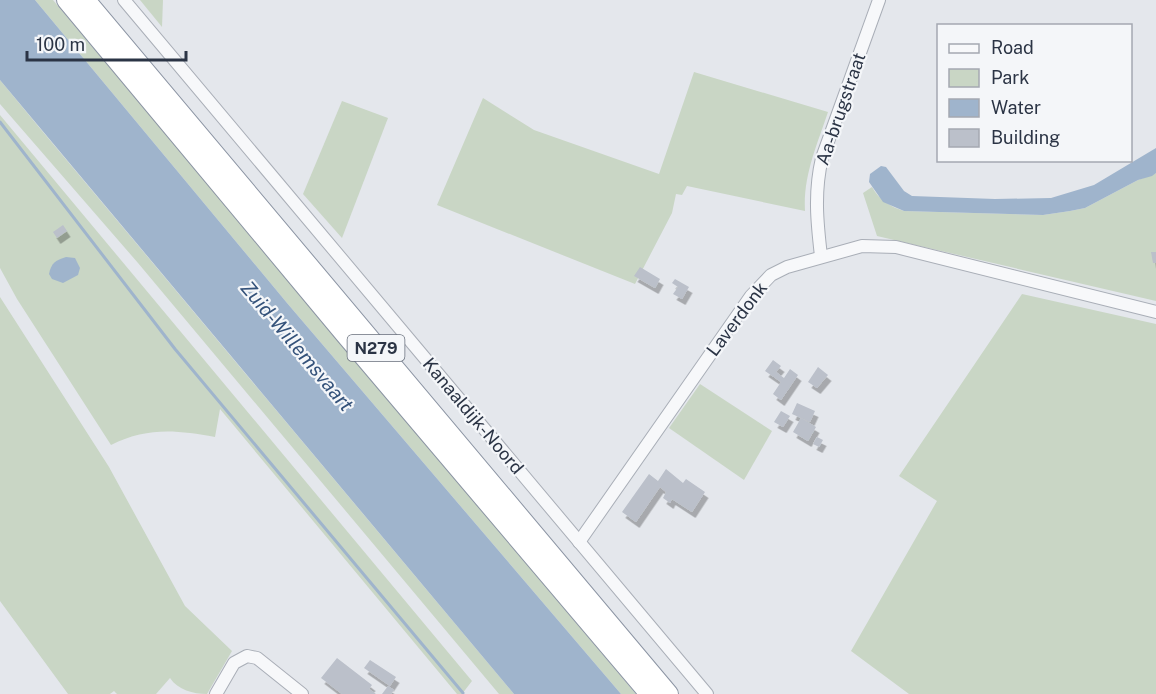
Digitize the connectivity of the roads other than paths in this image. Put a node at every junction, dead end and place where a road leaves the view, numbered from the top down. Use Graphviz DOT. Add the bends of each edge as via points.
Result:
graph roads {
  1 [pos="66,0"];
  2 [pos="86,0"];
  3 [pos="124,0"];
  4 [pos="879,0"];
  5 [pos="821,256"];
  6 [pos="1156,312"];
  7 [pos="579,542"];
  8 [pos="216,694"];
  9 [pos="302,694"];
  10 [pos="649,694"];
  11 [pos="669,694"];
  12 [pos="707,694"];
  1 -- 10 [label="highway, N279"];
  2 -- 11 [label="highway, Kanaaldijk-Noord / N279"];
  3 -- 7 [label="street, Kanaaldijk-Noord"];
  4 -- 5 [label="street, Aa-brugstraat" via="817,180"];
  5 -- 6 [label="street, Laverdonk" via="862,246 896,247"];
  5 -- 7 [label="street, Laverdonk" via="787,267 760,284"];
  7 -- 12 [label="street, Kanaaldijk-Noord"];
  8 -- 9 [label="street" via="234,663 247,656 257,658"];
}
